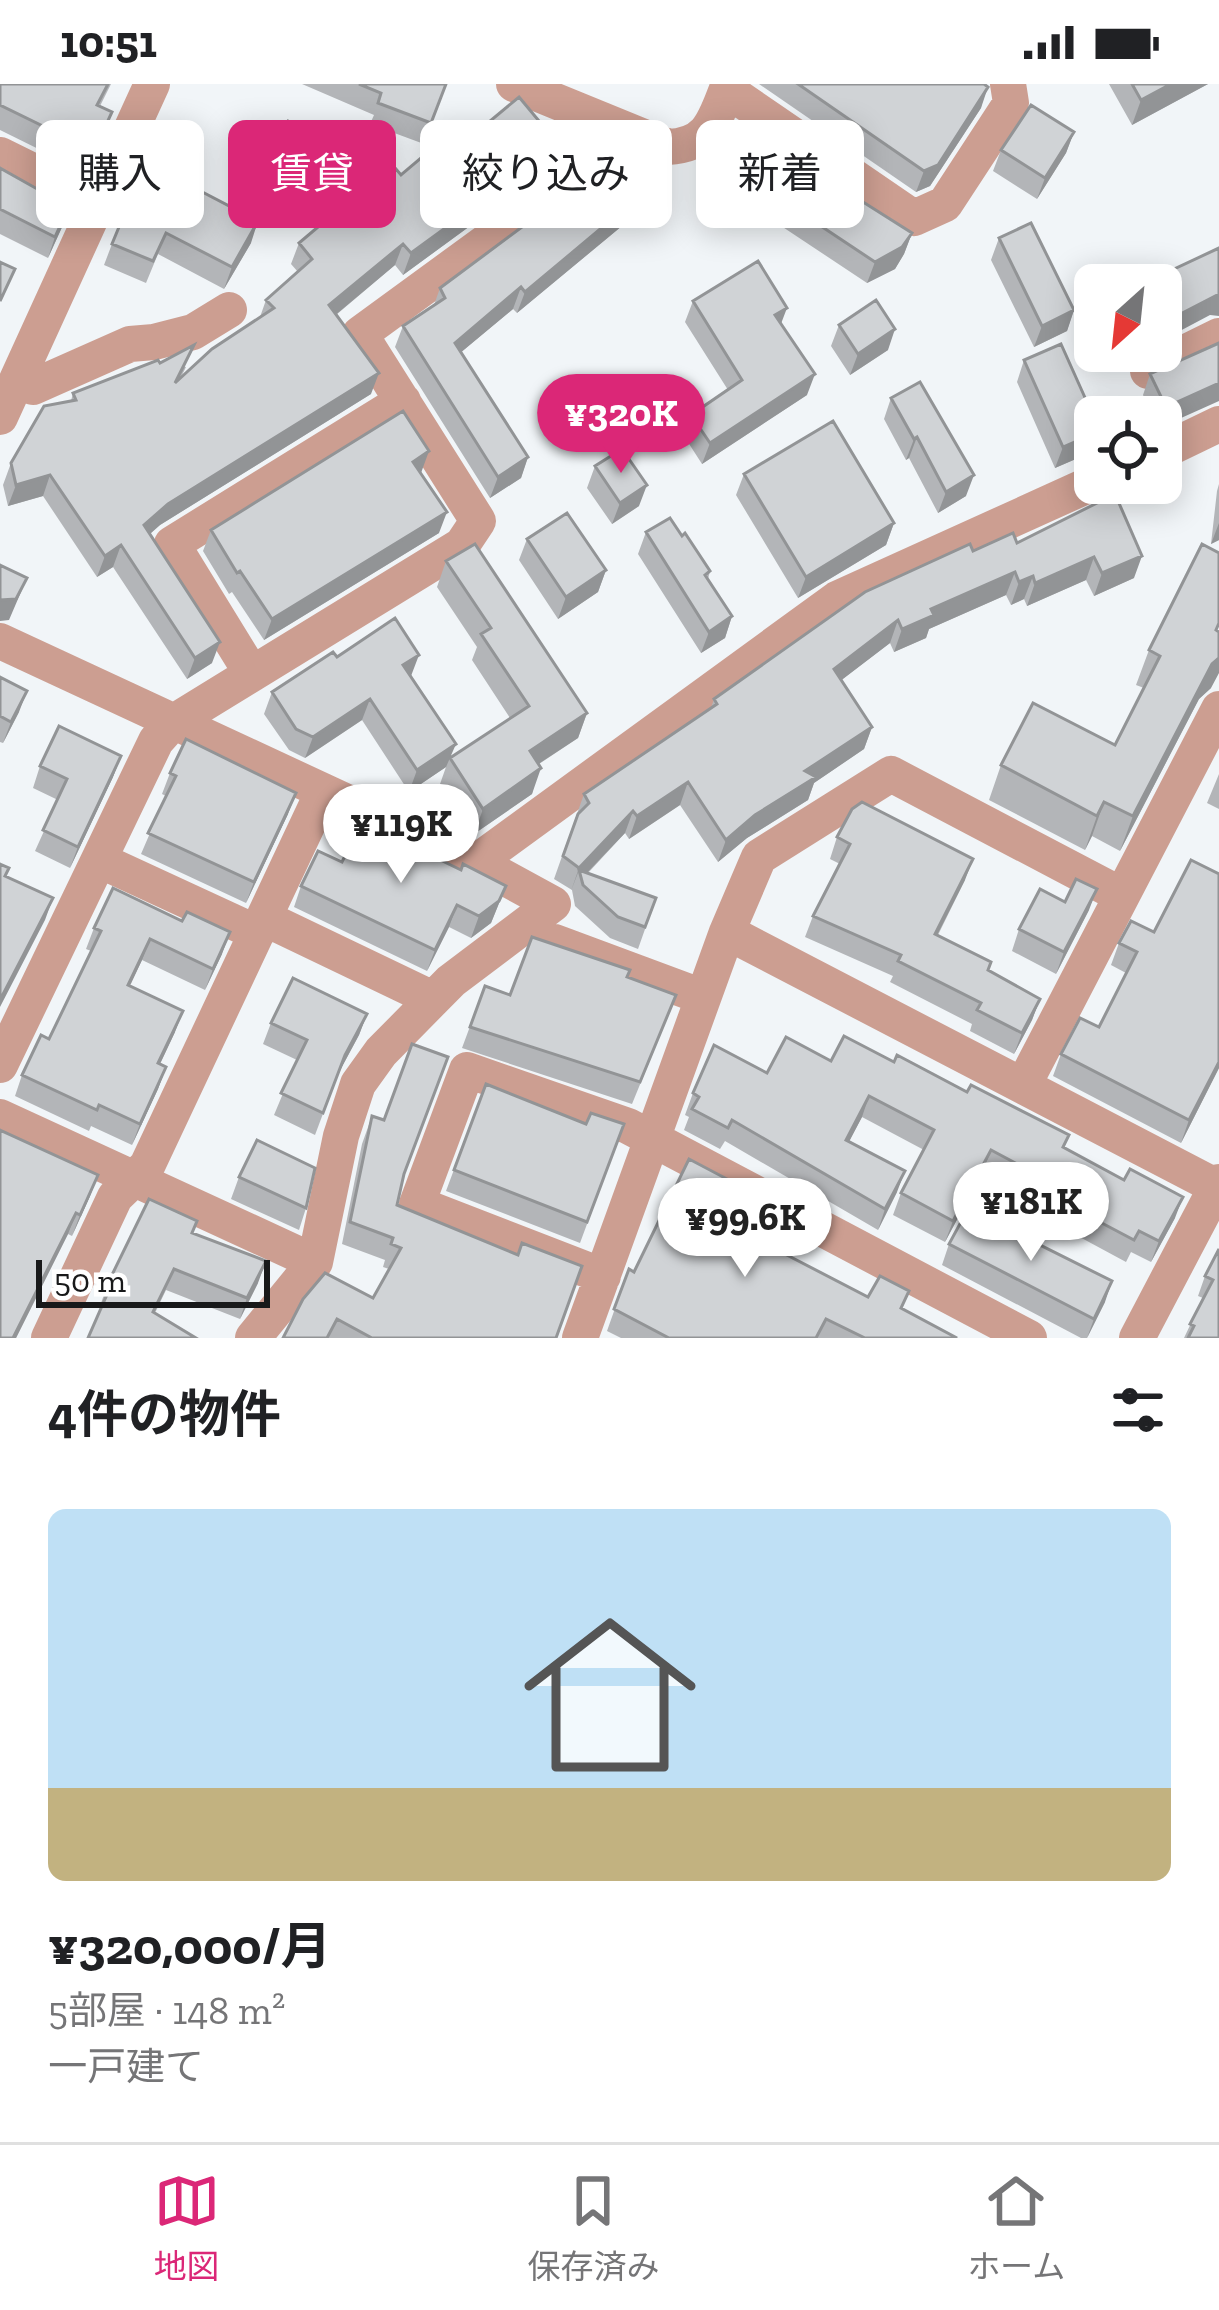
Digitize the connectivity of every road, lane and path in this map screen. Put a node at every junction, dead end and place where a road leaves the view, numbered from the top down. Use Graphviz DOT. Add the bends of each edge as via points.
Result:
graph roads {
  1 [pos="152,84"];
  2 [pos="514,84"];
  3 [pos="1008,84"];
  4 [pos="728,87"];
  5 [pos="135,120"];
  6 [pos="601,120"];
  7 [pos="672,147"];
  8 [pos="0,155"];
  9 [pos="36,173"];
  10 [pos="86,228"];
  11 [pos="505,228"];
  12 [pos="229,310"];
  13 [pos="1219,336"];
  14 [pos="1182,354"];
  15 [pos="16,382"];
  16 [pos="404,401"];
  17 [pos="0,417"];
  18 [pos="1219,424"];
  19 [pos="1182,442"];
  20 [pos="1074,492"];
  21 [pos="0,641"];
  22 [pos="252,674"];
  23 [pos="1219,709"];
  24 [pos="172,723"];
  25 [pos="323,792"];
  26 [pos="99,860"];
  27 [pos="476,862"];
  28 [pos="1121,895"];
  29 [pos="260,926"];
  30 [pos="728,932"];
  31 [pos="555,942"];
  32 [pos="704,998"];
  33 [pos="433,999"];
  34 [pos="0,1065"];
  35 [pos="1024,1084"];
  36 [pos="0,1117"];
  37 [pos="651,1141"];
  38 [pos="132,1179"];
  39 [pos="1218,1186"];
  40 [pos="315,1262"];
  41 [pos="602,1276"];
  42 [pos="49,1338"];
  43 [pos="253,1338"];
  44 [pos="580,1338"];
  45 [pos="1029,1338"];
  46 [pos="1137,1338"];
  1 -- 5 [label="street"];
  2 -- 6 [label="street"];
  3 -- 4 [label="street" via="1011,103 945,204 914,218"];
  4 -- 7 [label="street" via="710,130 689,146"];
  8 -- 9 [label="street"];
  10 -- 15 [label="street"];
  11 -- 16 [label="street" via="360,334"];
  12 -- 15 [label="street" via="193,332 130,344 33,387"];
  13 -- 14 [label="street"];
  15 -- 17 [label="street"];
  16 -- 22 [label="street" via="478,521 462,545"];
  16 -- 22 [label="street" via="172,544"];
  18 -- 19 [label="street"];
  20 -- 27 [label="street" via="837,599"];
  21 -- 24 [label="street"];
  22 -- 24 [label="street"];
  23 -- 28 [label="street"];
  24 -- 25 [label="street"];
  24 -- 26 [label="street" via="156,740"];
  25 -- 27 [label="street"];
  25 -- 29 [label="street"];
  26 -- 29 [label="street"];
  26 -- 34 [label="street"];
  27 -- 33 [label="street" via="553,904"];
  28 -- 30 [label="street" via="891,774 759,856"];
  28 -- 35 [label="street"];
  29 -- 33 [label="street"];
  29 -- 38 [label="street" via="147,1166"];
  30 -- 32 [label="street"];
  30 -- 35 [label="street"];
  31 -- 32 [label="street"];
  32 -- 37 [label="street"];
  33 -- 40 [label="street" via="358,1084"];
  35 -- 39 [label="street"];
  36 -- 38 [label="street"];
  37 -- 41 [label="street"];
  37 -- 41 [label="street" via="467,1070 417,1204"];
  37 -- 45 [label="street"];
  38 -- 40 [label="street"];
  38 -- 42 [label="street" via="115,1197"];
  39 -- 46 [label="street"];
  40 -- 43 [label="street"];
  41 -- 44 [label="street"];
}
